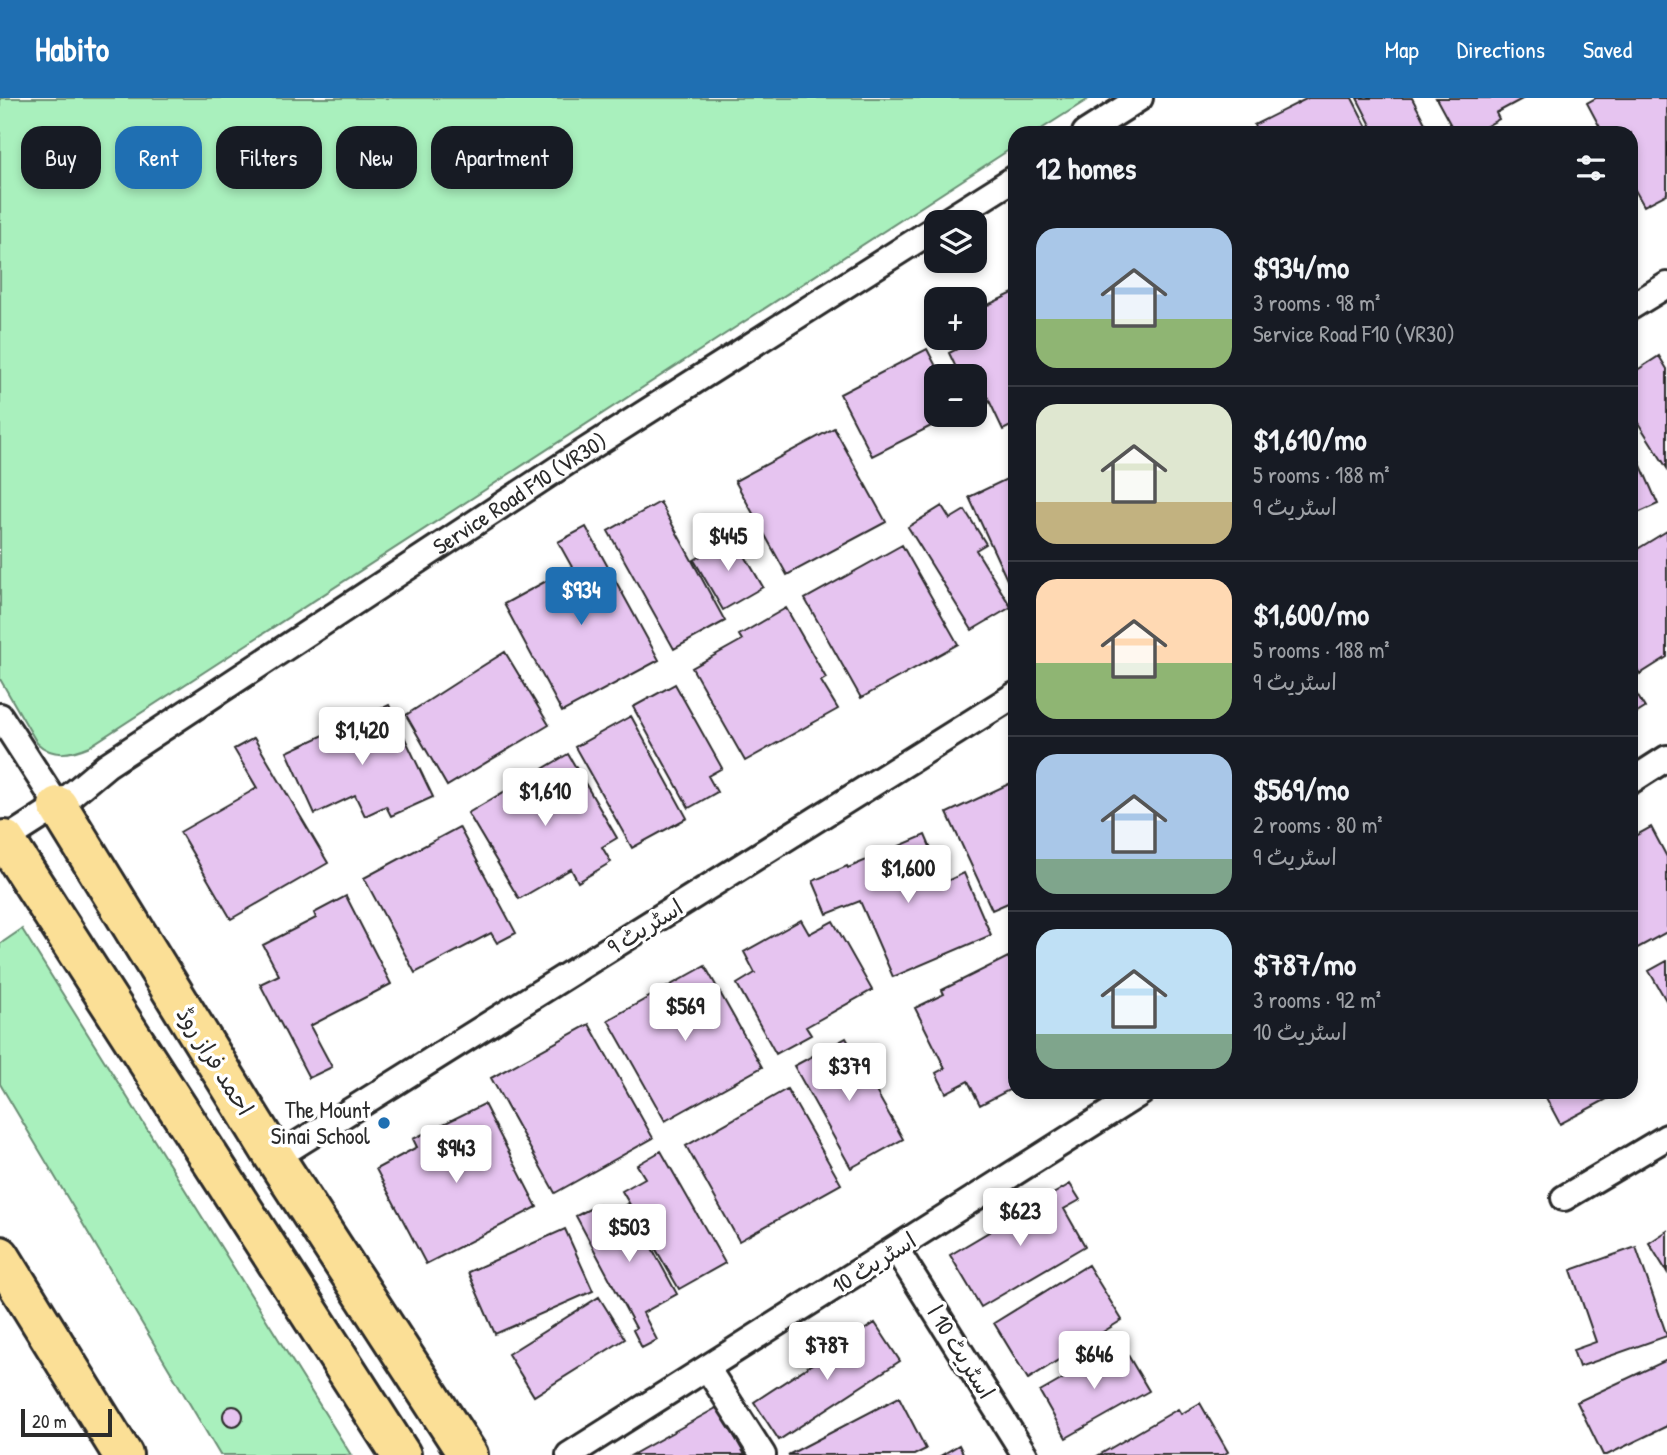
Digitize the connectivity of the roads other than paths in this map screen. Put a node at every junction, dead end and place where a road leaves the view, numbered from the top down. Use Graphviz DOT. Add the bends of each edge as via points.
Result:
graph roads {
  1 [pos="1140,98"];
  2 [pos="1096,126"];
  3 [pos="1008,182"];
  4 [pos="964,210"];
  5 [pos="924,236"];
  6 [pos="1667,285"];
  7 [pos="1638,303"];
  8 [pos="1008,699"];
  9 [pos="0,716"];
  10 [pos="1667,758"];
  11 [pos="1638,777"];
  12 [pos="58,806"];
  13 [pos="5,840"];
  14 [pos="1131,1099"];
  15 [pos="1667,1137"];
  16 [pos="275,1158"];
  17 [pos="1564,1198"];
  18 [pos="896,1249"];
  19 [pos="0,1256"];
  20 [pos="707,1368"];
  21 [pos="123,1455"];
  22 [pos="401,1455"];
  23 [pos="468,1455"];
  24 [pos="569,1455"];
  25 [pos="763,1455"];
  26 [pos="1025,1455"];
  1 -- 2 [label="street"];
  3 -- 4 [label="street"];
  5 -- 12 [label="street, Service Road F10 (VR30)" via="569,461 107,765"];
  6 -- 7 [label="street"];
  8 -- 16 [label="street, اسٹریٹ 9"];
  9 -- 12 [label="street"];
  10 -- 11 [label="street"];
  12 -- 13 [label="street, Service Road F10 (VR30)"];
  12 -- 16 [label="main road, احمد فراز روڈ"];
  13 -- 22 [label="main road"];
  14 -- 18 [label="street, اسٹریٹ 10"];
  15 -- 17 [label="street"];
  16 -- 23 [label="main road, احمد فراز روڈ"];
  18 -- 20 [label="street, اسٹریٹ 10"];
  18 -- 26 [label="street, اسٹریٹ 10 ا"];
  19 -- 21 [label="main road"];
  20 -- 24 [label="street, اسٹریٹ 10"];
  20 -- 25 [label="street"];
}
